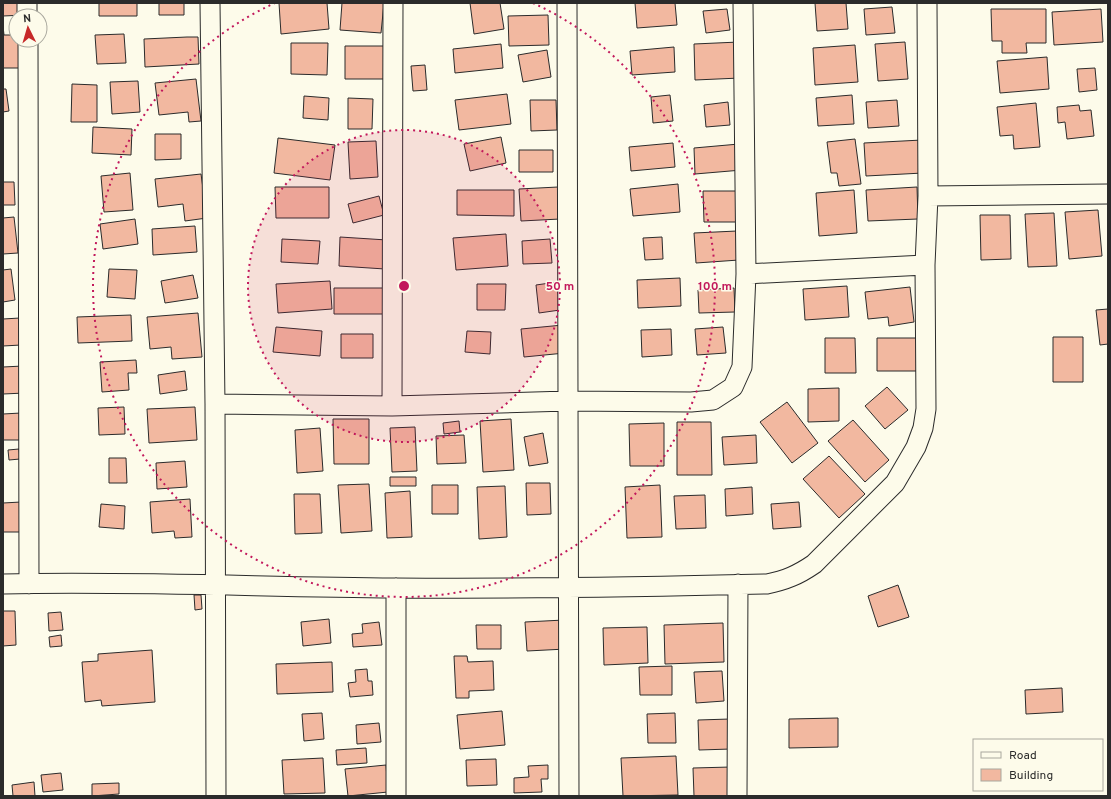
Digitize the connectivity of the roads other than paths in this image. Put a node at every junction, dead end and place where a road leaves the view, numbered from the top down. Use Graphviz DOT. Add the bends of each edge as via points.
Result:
graph roads {
  1 [pos="210,3"];
  2 [pos="393,3"];
  3 [pos="567,3"];
  4 [pos="743,3"];
  5 [pos="927,3"];
  6 [pos="28,48"];
  7 [pos="1108,194"];
  8 [pos="928,196"];
  9 [pos="925,265"];
  10 [pos="746,274"];
  11 [pos="568,401"];
  12 [pos="215,404"];
  13 [pos="392,406"];
  14 [pos="3,584"];
  15 [pos="30,584"];
  16 [pos="738,584"];
  17 [pos="216,585"];
  18 [pos="568,587"];
  19 [pos="396,588"];
  20 [pos="216,796"];
  21 [pos="396,796"];
  22 [pos="569,796"];
  23 [pos="737,796"];
  1 -- 12 [label="street"];
  2 -- 13 [label="street"];
  3 -- 11 [label="street"];
  4 -- 10 [label="street"];
  5 -- 8 [label="street"];
  6 -- 15 [label="street"];
  7 -- 8 [label="street"];
  8 -- 9 [label="street"];
  9 -- 10 [label="street"];
  9 -- 16 [label="street" via="926,409 916,447 895,483 814,564 800,574 767,584"];
  10 -- 11 [label="street" via="742,367 733,388 713,400 691,402"];
  11 -- 13 [label="street"];
  11 -- 18 [label="street"];
  12 -- 13 [label="street"];
  12 -- 17 [label="street"];
  14 -- 15 [label="street"];
  15 -- 17 [label="street"];
  16 -- 18 [label="street"];
  16 -- 23 [label="street"];
  17 -- 19 [label="street"];
  17 -- 20 [label="street"];
  18 -- 19 [label="street"];
  18 -- 22 [label="street"];
  19 -- 21 [label="street"];
}
